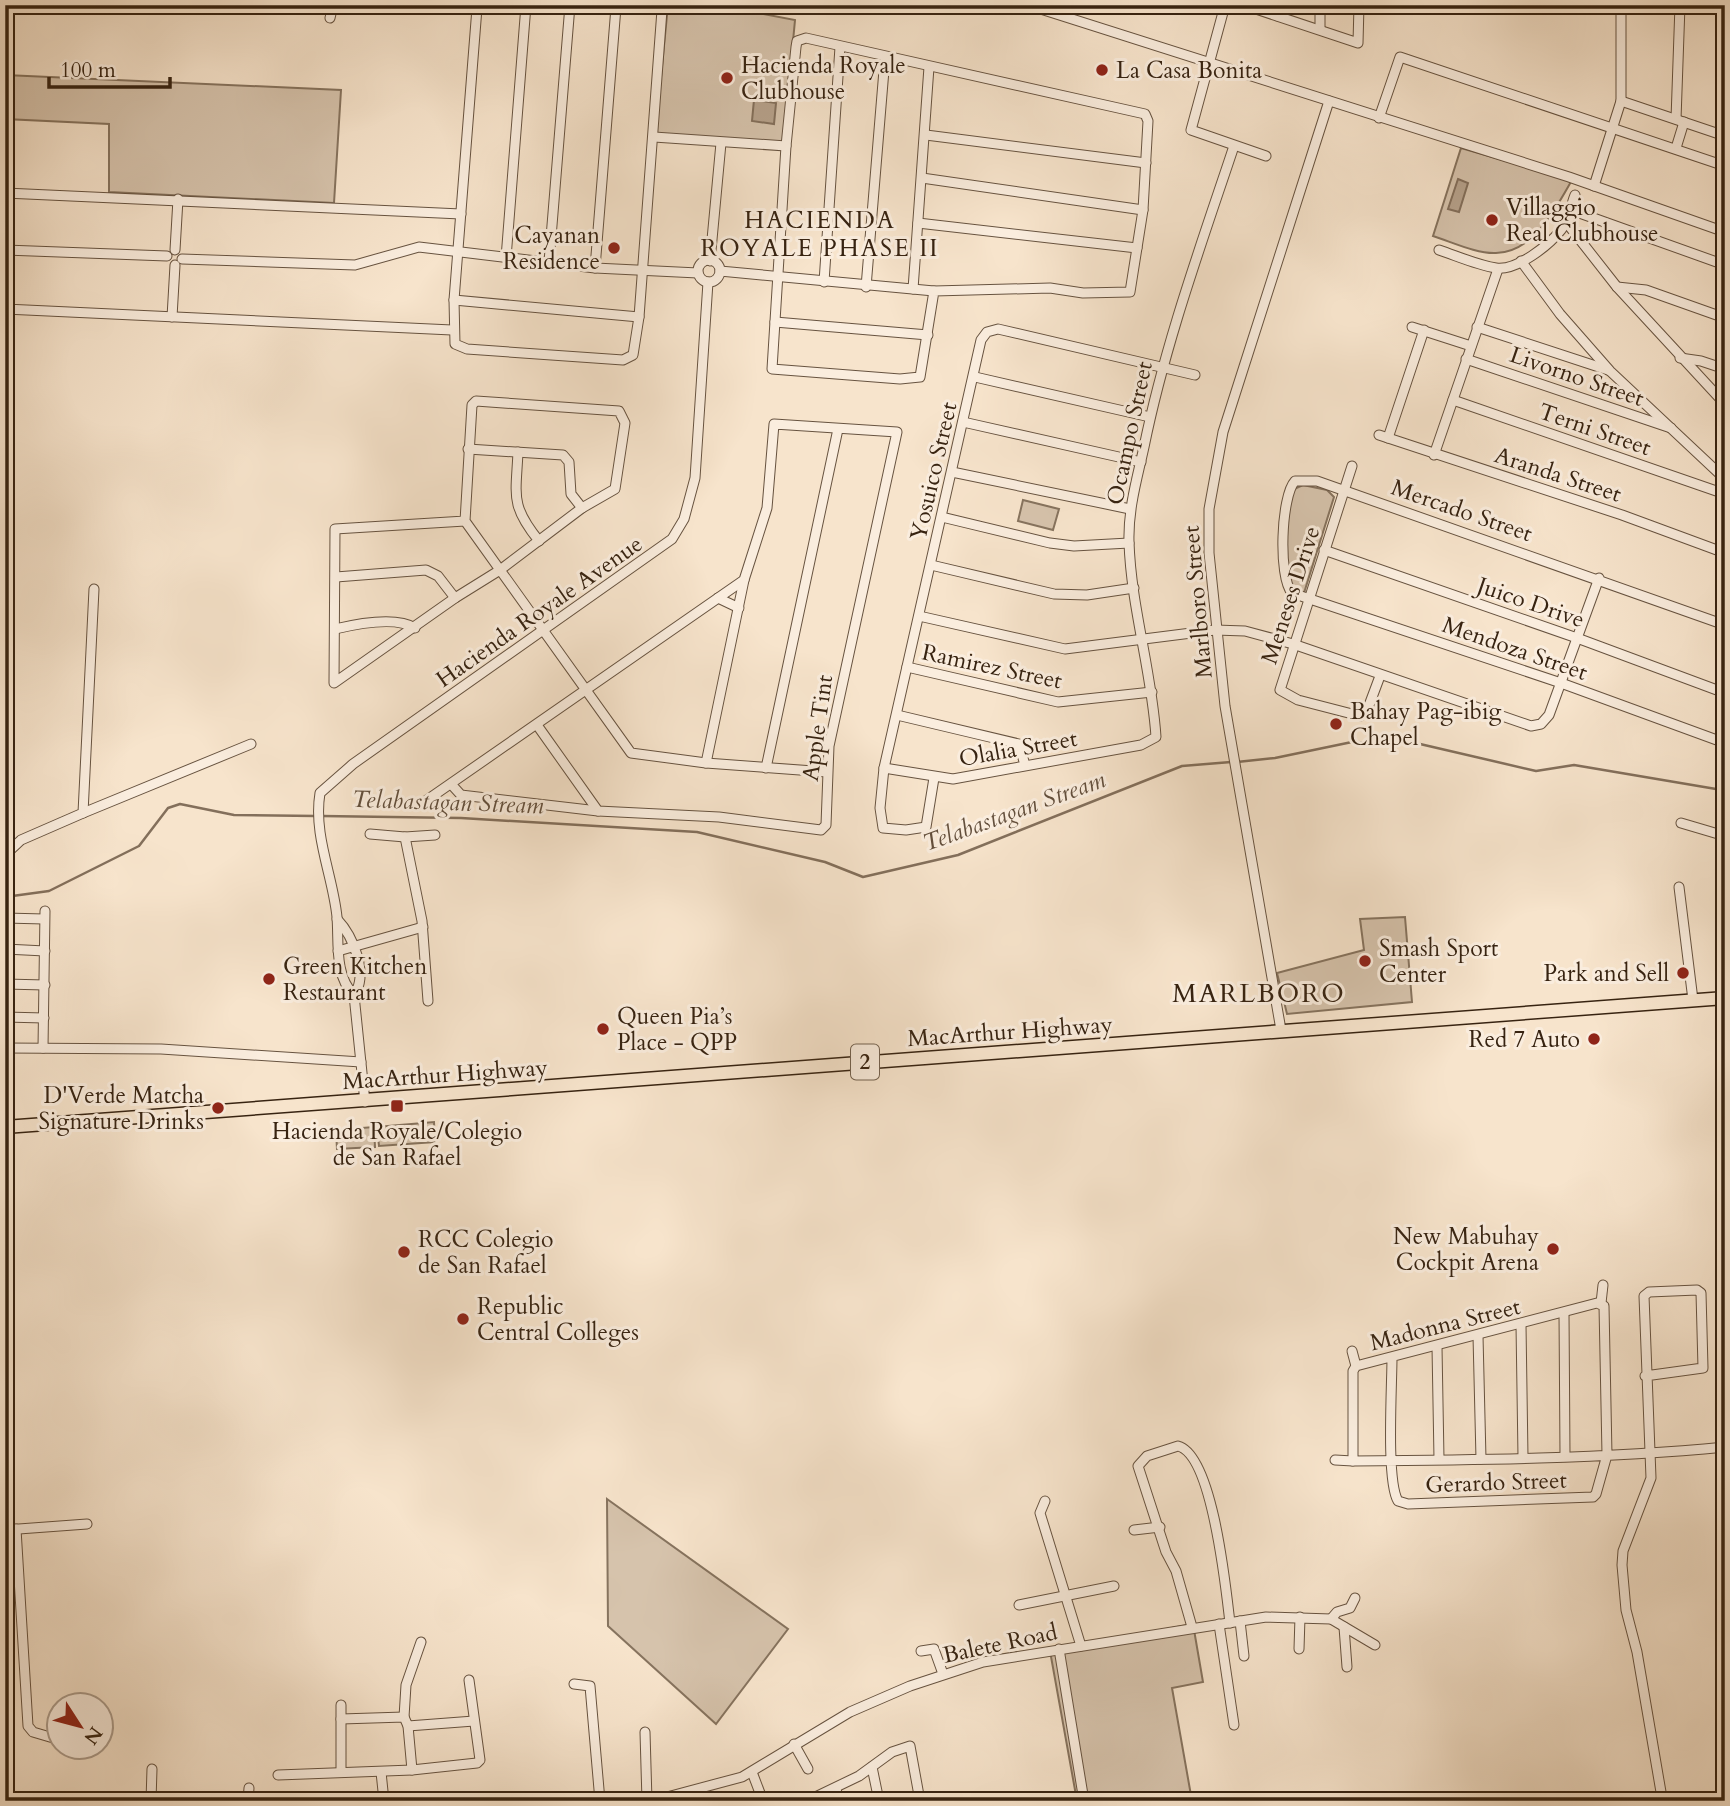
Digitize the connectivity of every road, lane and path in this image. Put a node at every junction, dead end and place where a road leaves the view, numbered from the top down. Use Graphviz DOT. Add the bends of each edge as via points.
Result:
graph roads {
  1 [pos="333,5"];
  2 [pos="480,5"];
  3 [pos="526,5"];
  4 [pos="569,5"];
  5 [pos="588,5"];
  6 [pos="1028,5"];
  7 [pos="1225,5"];
  8 [pos="1244,5"];
  9 [pos="1278,5"];
  10 [pos="1320,5"];
  11 [pos="1359,5"];
  12 [pos="1621,5"];
  13 [pos="1680,5"];
  14 [pos="615,7"];
  15 [pos="1278,16"];
  16 [pos="330,18"];
  17 [pos="1320,29"];
  18 [pos="841,47"];
  19 [pos="885,58"];
  20 [pos="1209,61"];
  21 [pos="929,67"];
  22 [pos="1329,101"];
  23 [pos="1621,101"];
  24 [pos="1379,118"];
  25 [pos="1680,121"];
  26 [pos="1613,127"];
  27 [pos="926,135"];
  28 [pos="1725,136"];
  29 [pos="654,137"];
  30 [pos="721,143"];
  31 [pos="786,146"];
  32 [pos="1234,146"];
  33 [pos="1676,148"];
  34 [pos="1266,156"];
  35 [pos="1146,163"];
  36 [pos="1725,166"];
  37 [pos="922,178"];
  38 [pos="1594,186"];
  39 [pos="5,193"];
  40 [pos="1575,195"];
  41 [pos="178,199"];
  42 [pos="1143,210"];
  43 [pos="1572,210"];
  44 [pos="461,214"];
  45 [pos="1566,222"];
  46 [pos="918,223"];
  47 [pos="1725,232"];
  48 [pos="1137,248"];
  49 [pos="5,250"];
  50 [pos="457,250"];
  51 [pos="1439,250"];
  52 [pos="171,253"];
  53 [pos="506,258"];
  54 [pos="710,261"];
  55 [pos="1521,261"];
  56 [pos="179,262"];
  57 [pos="549,262"];
  58 [pos="1725,265"];
  59 [pos="595,268"];
  60 [pos="1498,269"];
  61 [pos="644,271"];
  62 [pos="720,271"];
  63 [pos="698,273"];
  64 [pos="777,278"];
  65 [pos="708,282"];
  66 [pos="824,282"];
  67 [pos="866,287"];
  68 [pos="1617,287"];
  69 [pos="913,289"];
  70 [pos="934,291"];
  71 [pos="454,300"];
  72 [pos="5,309"];
  73 [pos="172,317"];
  74 [pos="639,317"];
  75 [pos="1725,318"];
  76 [pos="775,322"];
  77 [pos="1412,327"];
  78 [pos="1477,327"];
  79 [pos="452,330"];
  80 [pos="1424,330"];
  81 [pos="928,335"];
  82 [pos="1471,346"];
  83 [pos="1680,358"];
  84 [pos="1466,359"];
  85 [pos="1162,366"];
  86 [pos="1725,369"];
  87 [pos="1610,370"];
  88 [pos="1195,375"];
  89 [pos="975,377"];
  90 [pos="1453,400"];
  91 [pos="1725,404"];
  92 [pos="1150,417"];
  93 [pos="963,422"];
  94 [pos="838,429"];
  95 [pos="1676,430"];
  96 [pos="468,449"];
  97 [pos="518,452"];
  98 [pos="1434,456"];
  99 [pos="1141,462"];
  100 [pos="1352,466"];
  101 [pos="951,472"];
  102 [pos="1725,479"];
  103 [pos="1344,490"];
  104 [pos="1725,494"];
  105 [pos="582,508"];
  106 [pos="1130,509"];
  107 [pos="942,517"];
  108 [pos="465,521"];
  109 [pos="538,541"];
  110 [pos="1129,543"];
  111 [pos="1324,550"];
  112 [pos="1725,553"];
  113 [pos="931,565"];
  114 [pos="500,570"];
  115 [pos="336,577"];
  116 [pos="1599,578"];
  117 [pos="744,580"];
  118 [pos="1134,588"];
  119 [pos="94,589"];
  120 [pos="1292,593"];
  121 [pos="455,598"];
  122 [pos="718,598"];
  123 [pos="1307,599"];
  124 [pos="739,608"];
  125 [pos="919,616"];
  126 [pos="1725,625"];
  127 [pos="415,628"];
  128 [pos="335,629"];
  129 [pos="1216,629"];
  130 [pos="543,632"];
  131 [pos="1577,638"];
  132 [pos="1142,639"];
  133 [pos="1293,644"];
  134 [pos="907,667"];
  135 [pos="1380,676"];
  136 [pos="1561,684"];
  137 [pos="586,692"];
  138 [pos="1152,692"];
  139 [pos="1725,694"];
  140 [pos="897,715"];
  141 [pos="537,725"];
  142 [pos="1156,737"];
  143 [pos="1725,743"];
  144 [pos="251,744"];
  145 [pos="706,763"];
  146 [pos="1025,765"];
  147 [pos="766,768"];
  148 [pos="884,768"];
  149 [pos="827,772"];
  150 [pos="934,778"];
  151 [pos="451,784"];
  152 [pos="427,800"];
  153 [pos="598,811"];
  154 [pos="83,813"];
  155 [pos="1681,822"];
  156 [pos="370,834"];
  157 [pos="435,835"];
  158 [pos="1725,836"];
  159 [pos="405,837"];
  160 [pos="5,855"];
  161 [pos="1679,887"];
  162 [pos="5,918"];
  163 [pos="337,919"];
  164 [pos="423,927"];
  165 [pos="354,948"];
  166 [pos="5,949"];
  167 [pos="45,951"];
  168 [pos="338,951"];
  169 [pos="5,984"];
  170 [pos="45,985"];
  171 [pos="354,995"];
  172 [pos="1725,998"];
  173 [pos="1693,1000"];
  174 [pos="428,1001"];
  175 [pos="5,1017"];
  176 [pos="44,1017"];
  177 [pos="1281,1030"];
  178 [pos="5,1048"];
  179 [pos="43,1048"];
  180 [pos="361,1062"];
  181 [pos="365,1102"];
  182 [pos="5,1127"];
  183 [pos="1603,1285"];
  184 [pos="1599,1303"];
  185 [pos="1564,1313"];
  186 [pos="1521,1325"];
  187 [pos="1478,1336"];
  188 [pos="1437,1347"];
  189 [pos="1352,1351"];
  190 [pos="1392,1358"];
  191 [pos="1356,1366"];
  192 [pos="1644,1376"];
  193 [pos="1725,1447"];
  194 [pos="1648,1454"];
  195 [pos="1565,1455"];
  196 [pos="1606,1455"];
  197 [pos="1523,1457"];
  198 [pos="1439,1459"];
  199 [pos="1481,1459"];
  200 [pos="1335,1460"];
  201 [pos="1393,1460"];
  202 [pos="1353,1461"];
  203 [pos="1045,1501"];
  204 [pos="87,1524"];
  205 [pos="1160,1527"];
  206 [pos="10,1530"];
  207 [pos="1134,1530"];
  208 [pos="1114,1586"];
  209 [pos="1064,1596"];
  210 [pos="1355,1598"];
  211 [pos="1019,1605"];
  212 [pos="1300,1617"];
  213 [pos="1331,1619"];
  214 [pos="1240,1621"];
  215 [pos="1225,1624"];
  216 [pos="1192,1627"];
  217 [pos="1344,1627"];
  218 [pos="421,1642"];
  219 [pos="1375,1645"];
  220 [pos="1081,1646"];
  221 [pos="1059,1649"];
  222 [pos="1299,1649"];
  223 [pos="921,1651"];
  224 [pos="1244,1656"];
  225 [pos="1347,1667"];
  226 [pos="943,1674"];
  227 [pos="469,1680"];
  228 [pos="574,1685"];
  229 [pos="341,1705"];
  230 [pos="341,1719"];
  231 [pos="474,1721"];
  232 [pos="406,1722"];
  233 [pos="1234,1725"];
  234 [pos="645,1732"];
  235 [pos="46,1736"];
  236 [pos="794,1744"];
  237 [pos="872,1767"];
  238 [pos="152,1769"];
  239 [pos="808,1769"];
  240 [pos="412,1770"];
  241 [pos="341,1772"];
  242 [pos="381,1772"];
  243 [pos="752,1772"];
  244 [pos="278,1775"];
  245 [pos="249,1788"];
  246 [pos="836,1788"];
  247 [pos="150,1801"];
  248 [pos="248,1801"];
  249 [pos="384,1801"];
  250 [pos="600,1801"];
  251 [pos="650,1801"];
  252 [pos="763,1801"];
  253 [pos="808,1801"];
  254 [pos="838,1801"];
  255 [pos="879,1801"];
  256 [pos="920,1801"];
  257 [pos="1084,1801"];
  258 [pos="1658,1801"];
  1 -- 16 [label="street"];
  2 -- 44 [label="street"];
  3 -- 53 [label="street"];
  4 -- 57 [label="street"];
  5 -- 14 [label="street"];
  6 -- 20 [label="street"];
  7 -- 20 [label="street"];
  8 -- 15 [label="street"];
  9 -- 15 [label="street"];
  10 -- 17 [label="street"];
  11 -- 17 [label="street" via="1358,43"];
  12 -- 23 [label="street"];
  13 -- 25 [label="street"];
  14 -- 29 [label="street" via="662,9"];
  14 -- 59 [label="street"];
  15 -- 17 [label="street"];
  18 -- 19 [label="street"];
  18 -- 31 [label="street" via="806,38 797,41"];
  18 -- 66 [label="street"];
  19 -- 21 [label="street"];
  19 -- 67 [label="street"];
  20 -- 22 [label="street"];
  20 -- 32 [label="street" via="1191,130"];
  21 -- 27 [label="street"];
  21 -- 35 [label="street" via="1145,114"];
  22 -- 24 [label="street"];
  22 -- 129 [label="street, Marlboro Street" via="1217,457 1209,523"];
  23 -- 25 [label="street"];
  23 -- 26 [label="street"];
  24 -- 26 [label="street" via="1400,57"];
  24 -- 38 [label="street"];
  25 -- 28 [label="street"];
  25 -- 33 [label="street"];
  26 -- 33 [label="street"];
  26 -- 38 [label="street"];
  27 -- 35 [label="street"];
  27 -- 37 [label="street"];
  29 -- 30 [label="street"];
  29 -- 61 [label="street"];
  30 -- 31 [label="street"];
  30 -- 54 [label="street"];
  31 -- 64 [label="street"];
  32 -- 34 [label="street"];
  32 -- 85 [label="street, Ocampo Street"];
  33 -- 36 [label="street"];
  35 -- 42 [label="street"];
  37 -- 42 [label="street"];
  37 -- 46 [label="street"];
  38 -- 47 [label="street"];
  39 -- 41 [label="street"];
  40 -- 43 [label="street"];
  41 -- 44 [label="street"];
  41 -- 52 [label="street"];
  42 -- 48 [label="street"];
  43 -- 45 [label="street"];
  43 -- 58 [label="street"];
  44 -- 50 [label="street"];
  45 -- 55 [label="street"];
  45 -- 68 [label="street"];
  46 -- 48 [label="street"];
  46 -- 69 [label="street"];
  48 -- 70 [label="street" via="1126,295 1050,288"];
  49 -- 52 [label="street"];
  50 -- 53 [label="street"];
  50 -- 56 [label="street" via="419,247 355,265"];
  50 -- 71 [label="street"];
  51 -- 60 [label="street"];
  52 -- 56 [label="street" via="169,262"];
  52 -- 56 [label="street" via="181,252"];
  53 -- 57 [label="street"];
  54 -- 62 [label="street"];
  54 -- 63 [label="street" via="701,264"];
  55 -- 60 [label="street"];
  55 -- 87 [label="street"];
  56 -- 73 [label="street"];
  57 -- 59 [label="street"];
  59 -- 61 [label="street"];
  60 -- 78 [label="street"];
  61 -- 63 [label="street"];
  61 -- 74 [label="street"];
  62 -- 64 [label="street"];
  62 -- 65 [label="street"];
  63 -- 65 [label="street"];
  64 -- 66 [label="street"];
  64 -- 76 [label="street"];
  65 -- 130 [label="street, Hacienda Royale Avenue" via="695,478 684,519 661,549"];
  66 -- 67 [label="street"];
  67 -- 69 [label="street"];
  68 -- 75 [label="street" via="1646,289"];
  68 -- 83 [label="street"];
  69 -- 70 [label="street"];
  70 -- 81 [label="street"];
  71 -- 74 [label="street"];
  71 -- 79 [label="street"];
  72 -- 73 [label="street"];
  73 -- 79 [label="street"];
  74 -- 79 [label="street" via="633,355 623,360 467,349 455,344"];
  76 -- 81 [label="street"];
  76 -- 81 [label="street" via="771,366 776,371 920,377"];
  77 -- 80 [label="street"];
  78 -- 82 [label="street"];
  78 -- 87 [label="street"];
  80 -- 82 [label="street"];
  80 -- 98 [label="street, Aranda Street" via="1383,437"];
  82 -- 84 [label="street"];
  83 -- 86 [label="street"];
  83 -- 91 [label="street"];
  84 -- 90 [label="street"];
  84 -- 95 [label="street, Livorno Street"];
  85 -- 88 [label="street, Yosuico Street"];
  85 -- 89 [label="street, Yosuico Street" via="992,329 981,340"];
  85 -- 92 [label="street, Ocampo Street"];
  87 -- 95 [label="street"];
  89 -- 92 [label="street"];
  89 -- 93 [label="street, Yosuico Street"];
  90 -- 98 [label="street"];
  90 -- 104 [label="street, Terni Street"];
  92 -- 99 [label="street, Ocampo Street"];
  93 -- 99 [label="street"];
  93 -- 101 [label="street, Yosuico Street"];
  94 -- 117 [label="street" via="771,426 767,508"];
  94 -- 147 [label="street"];
  94 -- 149 [label="street, Apple Tint" via="899,435 843,677"];
  95 -- 102 [label="street"];
  96 -- 97 [label="street"];
  96 -- 105 [label="street" via="476,401 619,411 625,423 618,484"];
  96 -- 108 [label="street"];
  97 -- 105 [label="street" via="567,457 571,494"];
  97 -- 109 [label="street" via="516,501 520,516"];
  98 -- 112 [label="street, Aranda Street"];
  99 -- 106 [label="street, Ocampo Street"];
  100 -- 103 [label="street, Meneses Drive"];
  101 -- 106 [label="street"];
  101 -- 107 [label="street, Yosuico Street"];
  103 -- 111 [label="street, Meneses Drive"];
  103 -- 116 [label="street, Mercado Street"];
  103 -- 120 [label="street, Mercado Street" via="1302,479 1290,486 1283,562 1284,578"];
  105 -- 109 [label="street"];
  106 -- 110 [label="street, Ocampo Street"];
  107 -- 110 [label="street" via="1050,543"];
  107 -- 113 [label="street, Yosuico Street"];
  108 -- 114 [label="street"];
  108 -- 115 [label="street" via="336,528"];
  109 -- 114 [label="street"];
  110 -- 118 [label="street, Ocampo Street"];
  111 -- 123 [label="street, Meneses Drive"];
  111 -- 131 [label="street, Juico Drive"];
  113 -- 118 [label="street" via="1054,594"];
  113 -- 125 [label="street, Yosuico Street"];
  114 -- 121 [label="street"];
  114 -- 130 [label="street"];
  115 -- 121 [label="street" via="426,570 439,576"];
  115 -- 128 [label="street"];
  116 -- 126 [label="street, Mercado Street"];
  116 -- 131 [label="street"];
  117 -- 122 [label="street"];
  117 -- 124 [label="street"];
  118 -- 132 [label="street, Ocampo Street"];
  119 -- 154 [label="street"];
  120 -- 123 [label="street, Mendoza Street"];
  121 -- 127 [label="street"];
  122 -- 124 [label="street"];
  122 -- 137 [label="street"];
  123 -- 133 [label="street, Meneses Drive"];
  123 -- 136 [label="street, Mendoza Street"];
  124 -- 145 [label="street"];
  125 -- 132 [label="street" via="1065,649"];
  125 -- 134 [label="street, Yosuico Street"];
  127 -- 128 [label="street" via="393,623"];
  127 -- 128 [label="street" via="335,684"];
  129 -- 132 [label="street"];
  129 -- 133 [label="street"];
  129 -- 177 [label="street, Marlboro Street" via="1232,755"];
  130 -- 137 [label="street"];
  130 -- 163 [label="street, Hacienda Royale Avenue" via="323,787 319,821"];
  131 -- 136 [label="street"];
  131 -- 139 [label="street, Juico Drive"];
  132 -- 138 [label="street, Ocampo Street"];
  133 -- 135 [label="street"];
  133 -- 135 [label="street, Meneses Drive" via="1280,687 1287,696 1360,716 1368,708"];
  134 -- 138 [label="street, Ramirez Street" via="1058,702"];
  134 -- 140 [label="street, Yosuico Street"];
  135 -- 136 [label="street" via="1531,726 1547,719"];
  136 -- 143 [label="street, Mendoza Street"];
  137 -- 141 [label="street"];
  137 -- 145 [label="street" via="631,752"];
  138 -- 142 [label="street, Ocampo Street"];
  140 -- 146 [label="street" via="1019,744"];
  140 -- 148 [label="street, Yosuico Street"];
  141 -- 151 [label="street"];
  141 -- 153 [label="street"];
  142 -- 146 [label="street, Olalia Street" via="1141,745"];
  144 -- 154 [label="street"];
  145 -- 147 [label="street"];
  146 -- 150 [label="street, Olalia Street" via="953,779"];
  147 -- 149 [label="street"];
  148 -- 150 [label="street, Olalia Street"];
  148 -- 150 [label="street, Yosuico Street" via="883,828 926,827"];
  149 -- 153 [label="street, Apple Tint" via="827,819 821,830 707,816"];
  151 -- 152 [label="street"];
  151 -- 153 [label="street, Apple Tint" via="461,796"];
  154 -- 160 [label="street" via="21,839"];
  155 -- 158 [label="street"];
  156 -- 159 [label="street"];
  157 -- 159 [label="street"];
  159 -- 164 [label="street"];
  161 -- 173 [label="street"];
  162 -- 167 [label="street" via="45,915"];
  163 -- 165 [label="street, Hacienda Royale Avenue"];
  163 -- 168 [label="street, Hacienda Royale Avenue"];
  164 -- 165 [label="street"];
  164 -- 174 [label="street"];
  165 -- 168 [label="street"];
  165 -- 171 [label="street, Hacienda Royale Avenue" via="361,980"];
  166 -- 167 [label="street"];
  167 -- 170 [label="street"];
  168 -- 171 [label="street, Hacienda Royale Avenue" via="345,984"];
  169 -- 170 [label="street"];
  170 -- 176 [label="street"];
  171 -- 180 [label="street, Hacienda Royale Avenue"];
  172 -- 173 [label="highway, MacArthur Highway / 2"];
  173 -- 177 [label="highway, MacArthur Highway / 2"];
  175 -- 176 [label="street"];
  176 -- 179 [label="street"];
  177 -- 181 [label="highway, MacArthur Highway / 2"];
  178 -- 179 [label="street"];
  179 -- 180 [label="street" via="161,1049"];
  180 -- 181 [label="street, Hacienda Royale Avenue"];
  181 -- 182 [label="highway, MacArthur Highway / 2"];
  183 -- 184 [label="street"];
  184 -- 185 [label="street, Madonna Street"];
  184 -- 196 [label="street" via="1604,1306"];
  185 -- 186 [label="street, Madonna Street"];
  185 -- 195 [label="street"];
  186 -- 187 [label="street, Madonna Street"];
  186 -- 197 [label="street"];
  187 -- 188 [label="street, Madonna Street"];
  187 -- 199 [label="street"];
  188 -- 190 [label="street, Madonna Street"];
  188 -- 198 [label="street"];
  189 -- 191 [label="street"];
  190 -- 191 [label="street, Madonna Street"];
  190 -- 201 [label="street"];
  191 -- 202 [label="street, Madonna Street"];
  192 -- 192 [label="street" via="1644,1296 1697,1290 1701,1293 1703,1368"];
  192 -- 194 [label="street"];
  193 -- 194 [label="street"];
  194 -- 196 [label="street"];
  194 -- 258 [label="street" via="1651,1478 1623,1550 1622,1565 1626,1609 1661,1792"];
  195 -- 196 [label="street"];
  195 -- 197 [label="street"];
  196 -- 201 [label="street, Gerardo Street" via="1600,1487 1592,1497 1408,1504 1395,1496"];
  197 -- 199 [label="street"];
  198 -- 199 [label="street"];
  198 -- 201 [label="street"];
  200 -- 202 [label="street"];
  201 -- 202 [label="street"];
  203 -- 209 [label="street" via="1040,1513"];
  204 -- 206 [label="street"];
  205 -- 207 [label="street"];
  205 -- 215 [label="street" via="1138,1466 1157,1451 1182,1446 1192,1456 1206,1487 1221,1552"];
  205 -- 216 [label="street"];
  206 -- 235 [label="street" via="28,1726"];
  208 -- 209 [label="street"];
  209 -- 211 [label="street"];
  209 -- 220 [label="street"];
  210 -- 213 [label="street" via="1350,1608"];
  212 -- 213 [label="street, Balete Road"];
  212 -- 214 [label="street, Balete Road"];
  212 -- 222 [label="street"];
  213 -- 217 [label="street, Balete Road"];
  214 -- 215 [label="street, Balete Road"];
  214 -- 224 [label="street"];
  215 -- 216 [label="street, Balete Road"];
  215 -- 233 [label="street"];
  216 -- 220 [label="street, Balete Road"];
  217 -- 219 [label="street, Balete Road"];
  217 -- 225 [label="street"];
  218 -- 232 [label="street" via="406,1685"];
  220 -- 221 [label="street, Balete Road"];
  221 -- 226 [label="street, Balete Road"];
  221 -- 257 [label="street"];
  223 -- 226 [label="street" via="934,1649"];
  226 -- 236 [label="street, Balete Road" via="850,1712"];
  227 -- 231 [label="street"];
  228 -- 250 [label="street" via="590,1686"];
  229 -- 230 [label="street"];
  230 -- 232 [label="street"];
  230 -- 241 [label="street"];
  231 -- 232 [label="street"];
  231 -- 240 [label="street" via="479,1762"];
  232 -- 240 [label="street"];
  234 -- 251 [label="street"];
  236 -- 239 [label="street"];
  236 -- 243 [label="street, Balete Road"];
  237 -- 246 [label="street"];
  237 -- 255 [label="street"];
  237 -- 256 [label="street" via="910,1746"];
  238 -- 247 [label="street"];
  240 -- 242 [label="street"];
  241 -- 242 [label="street"];
  241 -- 244 [label="street"];
  242 -- 249 [label="street"];
  243 -- 251 [label="street, Balete Road" via="720,1785"];
  243 -- 252 [label="street"];
  245 -- 248 [label="street"];
  246 -- 253 [label="street"];
  246 -- 254 [label="street"];
}
